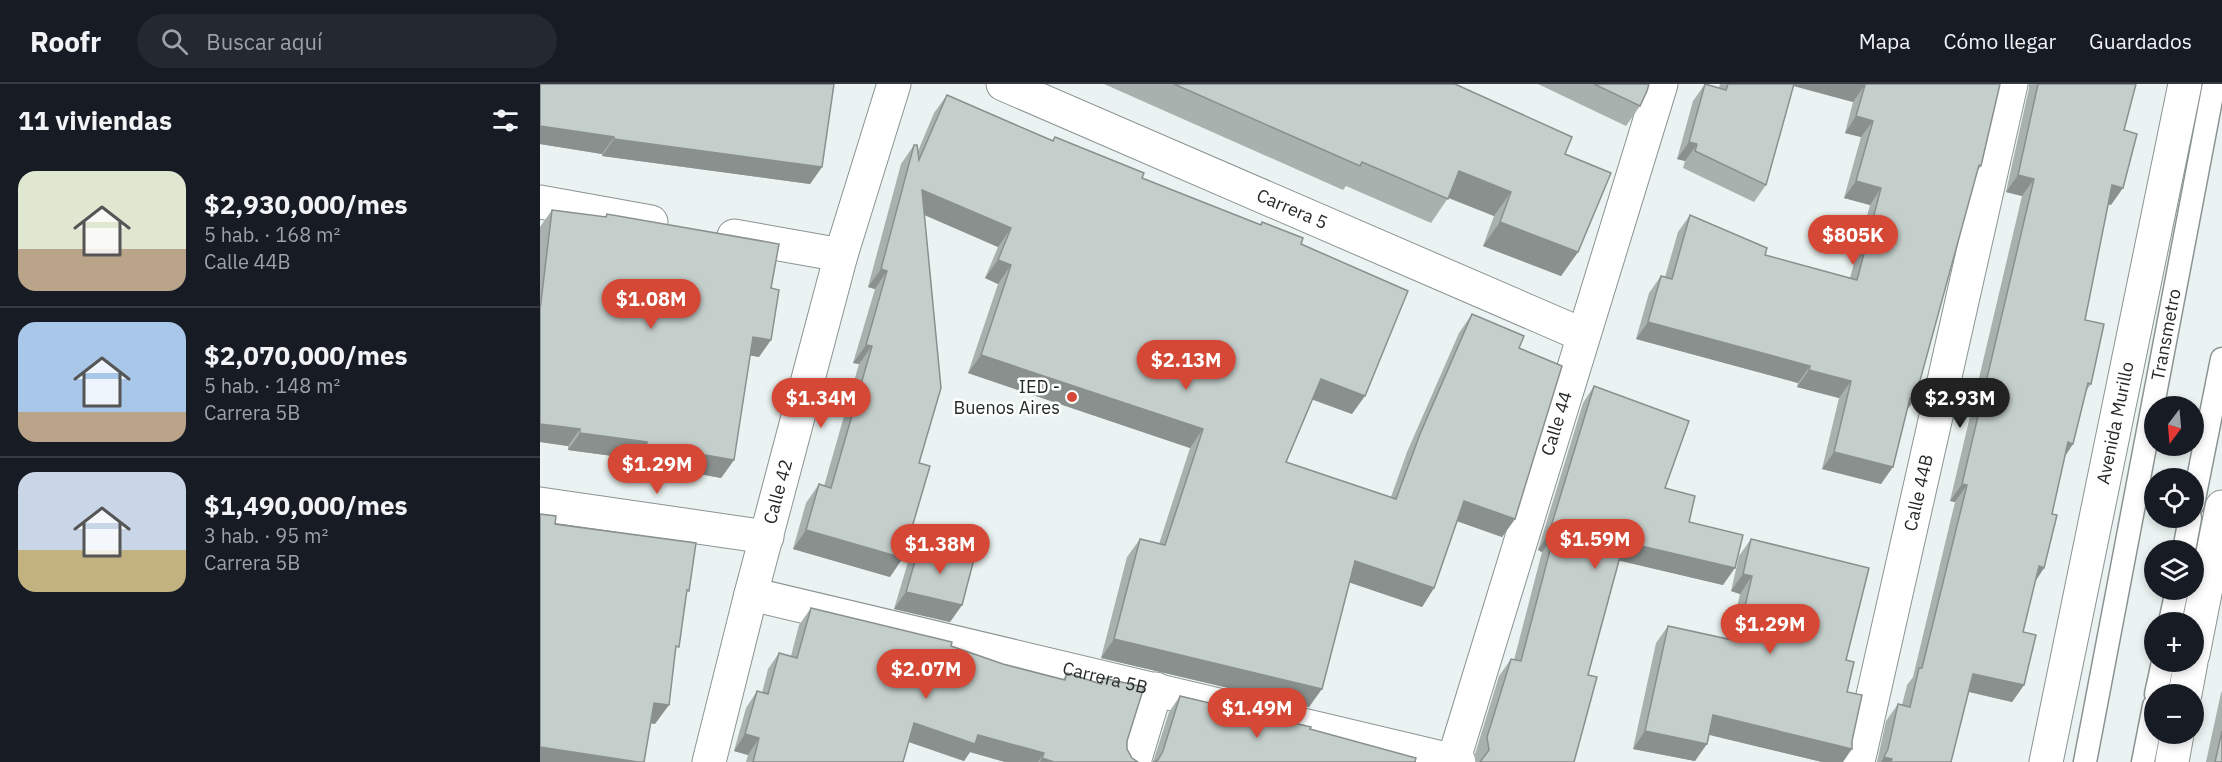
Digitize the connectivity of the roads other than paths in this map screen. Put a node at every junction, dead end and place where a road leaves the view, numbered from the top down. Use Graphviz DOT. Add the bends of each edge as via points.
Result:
graph roads {
  1 [pos="894,84"];
  2 [pos="1003,84"];
  3 [pos="1661,84"];
  4 [pos="2011,84"];
  5 [pos="2185,84"];
  6 [pos="2214,84"];
  7 [pos="540,202"];
  8 [pos="841,255"];
  9 [pos="1583,334"];
  10 [pos="2222,359"];
  11 [pos="2200,468"];
  12 [pos="540,504"];
  13 [pos="2222,507"];
  14 [pos="766,537"];
  15 [pos="751,594"];
  16 [pos="2201,612"];
  17 [pos="1155,689"];
  18 [pos="2147,744"];
  19 [pos="2175,744"];
  20 [pos="709,762"];
  21 [pos="1134,762"];
  22 [pos="1455,762"];
  23 [pos="1858,762"];
  24 [pos="2046,762"];
  25 [pos="2085,762"];
  26 [pos="2143,762"];
  27 [pos="2172,762"];
  1 -- 8 [label="street, Calle 42"];
  2 -- 9 [label="street, Carrera 5"];
  3 -- 9 [label="street, Calle 44"];
  4 -- 23 [label="street, Calle 44B"];
  5 -- 24 [label="street, Avenida Murillo"];
  6 -- 25 [label="lane, Transmetro"];
  7 -- 8 [label="street"];
  8 -- 14 [label="street, Calle 42"];
  9 -- 22 [label="street, Calle 44"];
  10 -- 11 [label="lane"];
  12 -- 14 [label="street"];
  13 -- 16 [label="street"];
  14 -- 15 [label="street, Calle 42"];
  15 -- 17 [label="street, Carrera 5B"];
  15 -- 20 [label="street, Calle 42"];
  17 -- 21 [label="street"];
  17 -- 22 [label="street, Carrera 5B"];
  18 -- 26 [label="lane"];
  19 -- 27 [label="street"];
}
